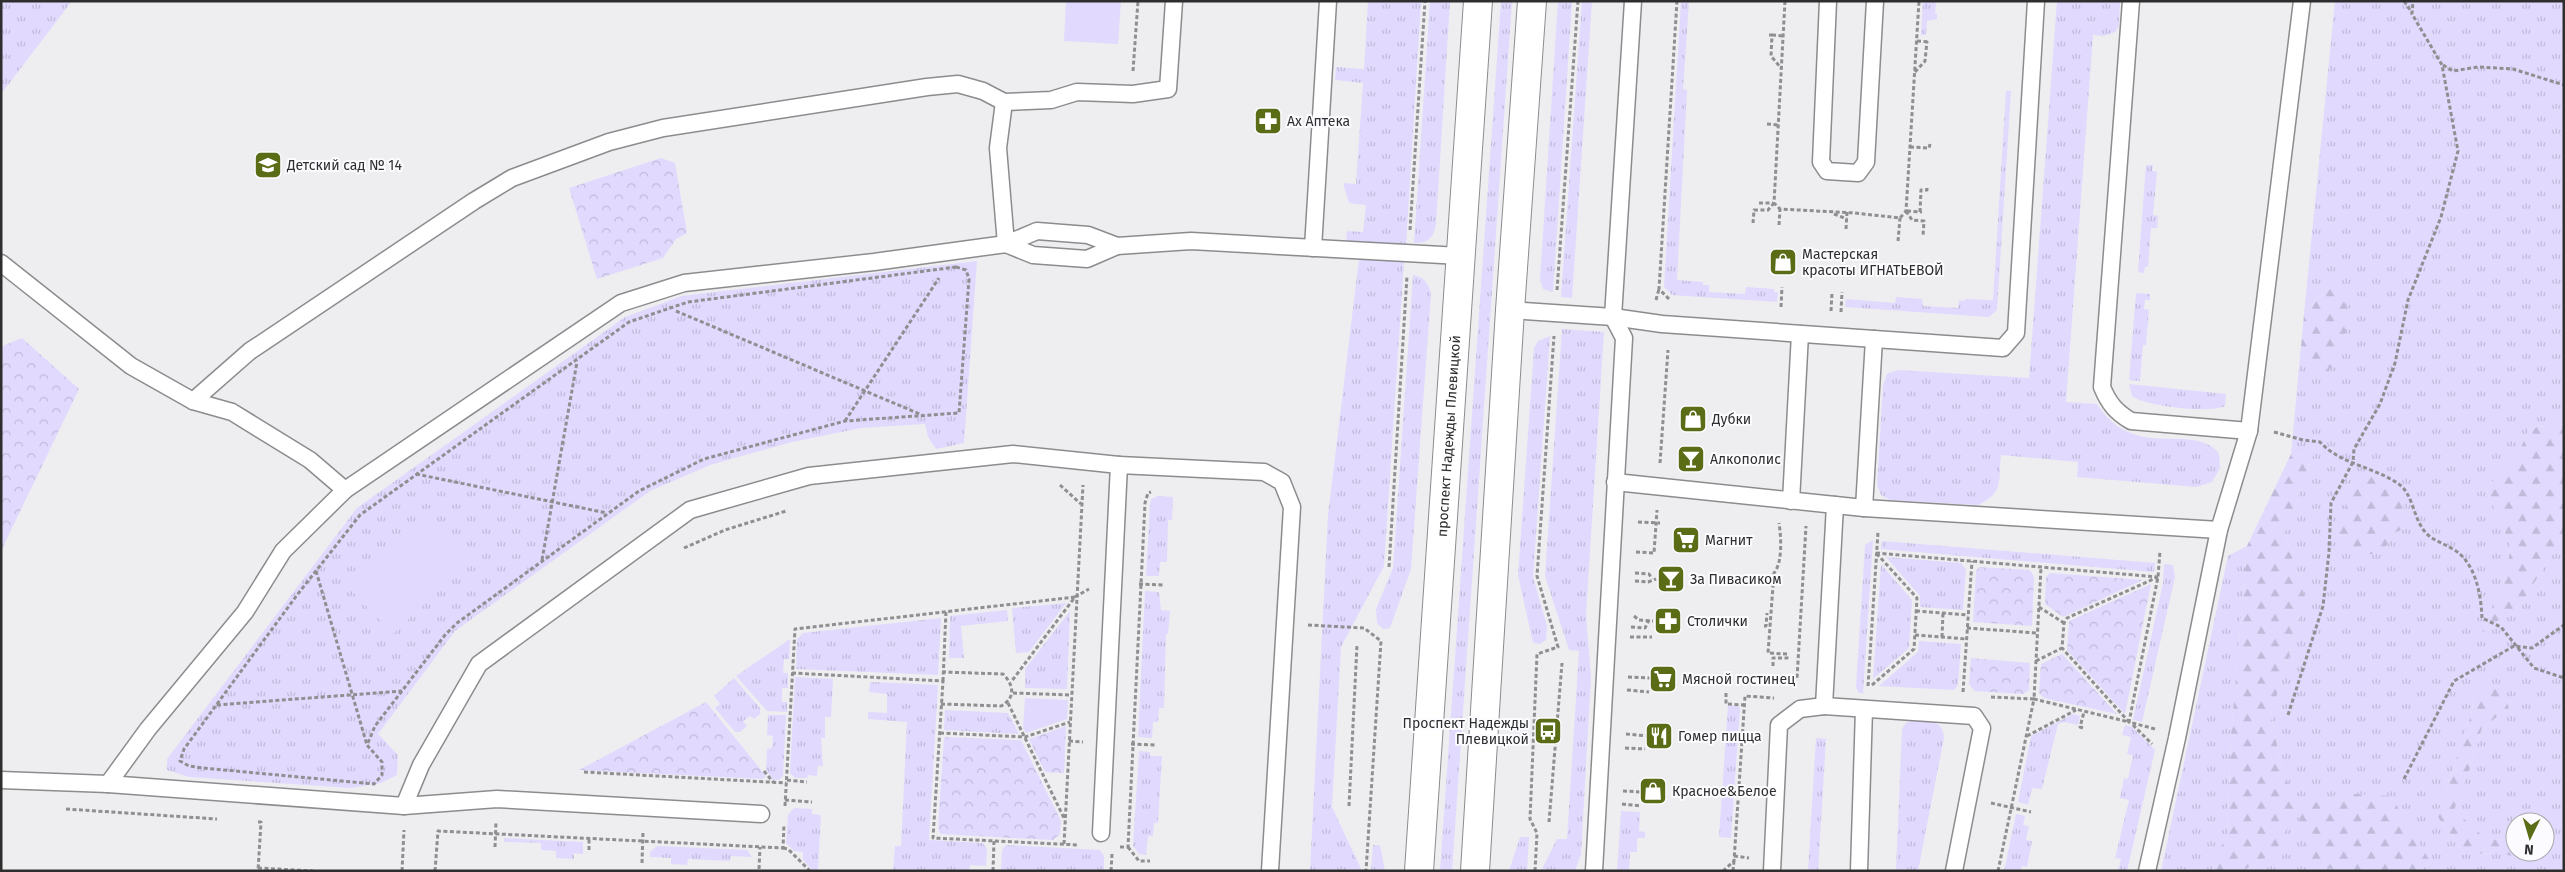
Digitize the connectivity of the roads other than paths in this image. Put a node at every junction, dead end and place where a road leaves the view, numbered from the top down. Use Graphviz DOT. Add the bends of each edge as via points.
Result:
graph roads {
  1 [pos="1174,1"];
  2 [pos="1328,1"];
  3 [pos="1478,1"];
  4 [pos="1532,1"];
  5 [pos="1633,1"];
  6 [pos="1828,1"];
  7 [pos="1875,1"];
  8 [pos="2036,1"];
  9 [pos="2131,1"];
  10 [pos="2302,1"];
  11 [pos="1004,102"];
  12 [pos="1006,244"];
  13 [pos="1117,246"];
  14 [pos="1313,248"];
  15 [pos="1460,256"];
  16 [pos="1,263"];
  17 [pos="1510,310"];
  18 [pos="1614,317"];
  19 [pos="1800,334"];
  20 [pos="1874,339"];
  21 [pos="193,401"];
  22 [pos="2249,431"];
  23 [pos="1119,465"];
  24 [pos="1615,482"];
  25 [pos="344,490"];
  26 [pos="1792,501"];
  27 [pos="1835,505"];
  28 [pos="1864,508"];
  29 [pos="2219,530"];
  30 [pos="1824,706"];
  31 [pos="1864,709"];
  32 [pos="1,780"];
  33 [pos="108,784"];
  34 [pos="404,806"];
  35 [pos="761,814"];
  36 [pos="1101,833"];
  37 [pos="1270,871"];
  38 [pos="1420,871"];
  39 [pos="1474,871"];
  40 [pos="1594,871"];
  41 [pos="1772,871"];
  42 [pos="1859,871"];
  43 [pos="1954,871"];
  44 [pos="2147,871"];
  1 -- 11 [label="lane" via="1168,89 1133,94 1076,92 1051,100"];
  2 -- 14 [label="lane"];
  3 -- 15 [label="main road, проспект Надежды Плевицкой"];
  4 -- 17 [label="main road"];
  5 -- 18 [label="lane"];
  6 -- 7 [label="lane" via="1821,162 1827,171 1858,173 1866,162"];
  8 -- 20 [label="lane" via="2016,333 2003,348"];
  9 -- 22 [label="lane" via="2102,387 2108,402 2132,421"];
  10 -- 22 [label="lane"];
  11 -- 12 [label="lane" via="998,148"];
  11 -- 21 [label="lane" via="983,91 958,84 927,86 663,128 600,145 512,178 474,201 250,351"];
  12 -- 13 [label="lane" via="1036,231 1088,235"];
  12 -- 13 [label="lane" via="1032,255 1087,259"];
  12 -- 25 [label="lane" via="684,283 621,302"];
  13 -- 14 [label="lane" via="1191,240"];
  14 -- 15 [label="lane"];
  15 -- 38 [label="main road, проспект Надежды Плевицкой"];
  16 -- 21 [label="lane" via="130,366"];
  17 -- 18 [label="lane"];
  17 -- 39 [label="main road"];
  18 -- 19 [label="lane" via="1662,324"];
  18 -- 24 [label="lane" via="1624,338"];
  19 -- 20 [label="lane"];
  19 -- 26 [label="lane"];
  20 -- 28 [label="lane"];
  21 -- 25 [label="lane" via="232,412 310,460"];
  22 -- 29 [label="lane"];
  23 -- 34 [label="lane" via="1003,455 809,476 690,510 479,664 421,765"];
  23 -- 36 [label="lane"];
  23 -- 37 [label="lane" via="1264,472 1282,482 1292,507"];
  24 -- 26 [label="lane"];
  24 -- 40 [label="lane"];
  25 -- 33 [label="lane" via="283,550 245,612 148,729"];
  26 -- 27 [label="lane"];
  27 -- 28 [label="lane"];
  27 -- 30 [label="lane"];
  28 -- 29 [label="lane"];
  29 -- 44 [label="lane"];
  30 -- 31 [label="lane"];
  30 -- 41 [label="lane" via="1800,709 1779,725"];
  31 -- 42 [label="lane"];
  31 -- 43 [label="lane" via="1974,716 1982,728"];
  32 -- 33 [label="lane"];
  33 -- 34 [label="lane"];
  34 -- 35 [label="lane" via="498,799"];
}
